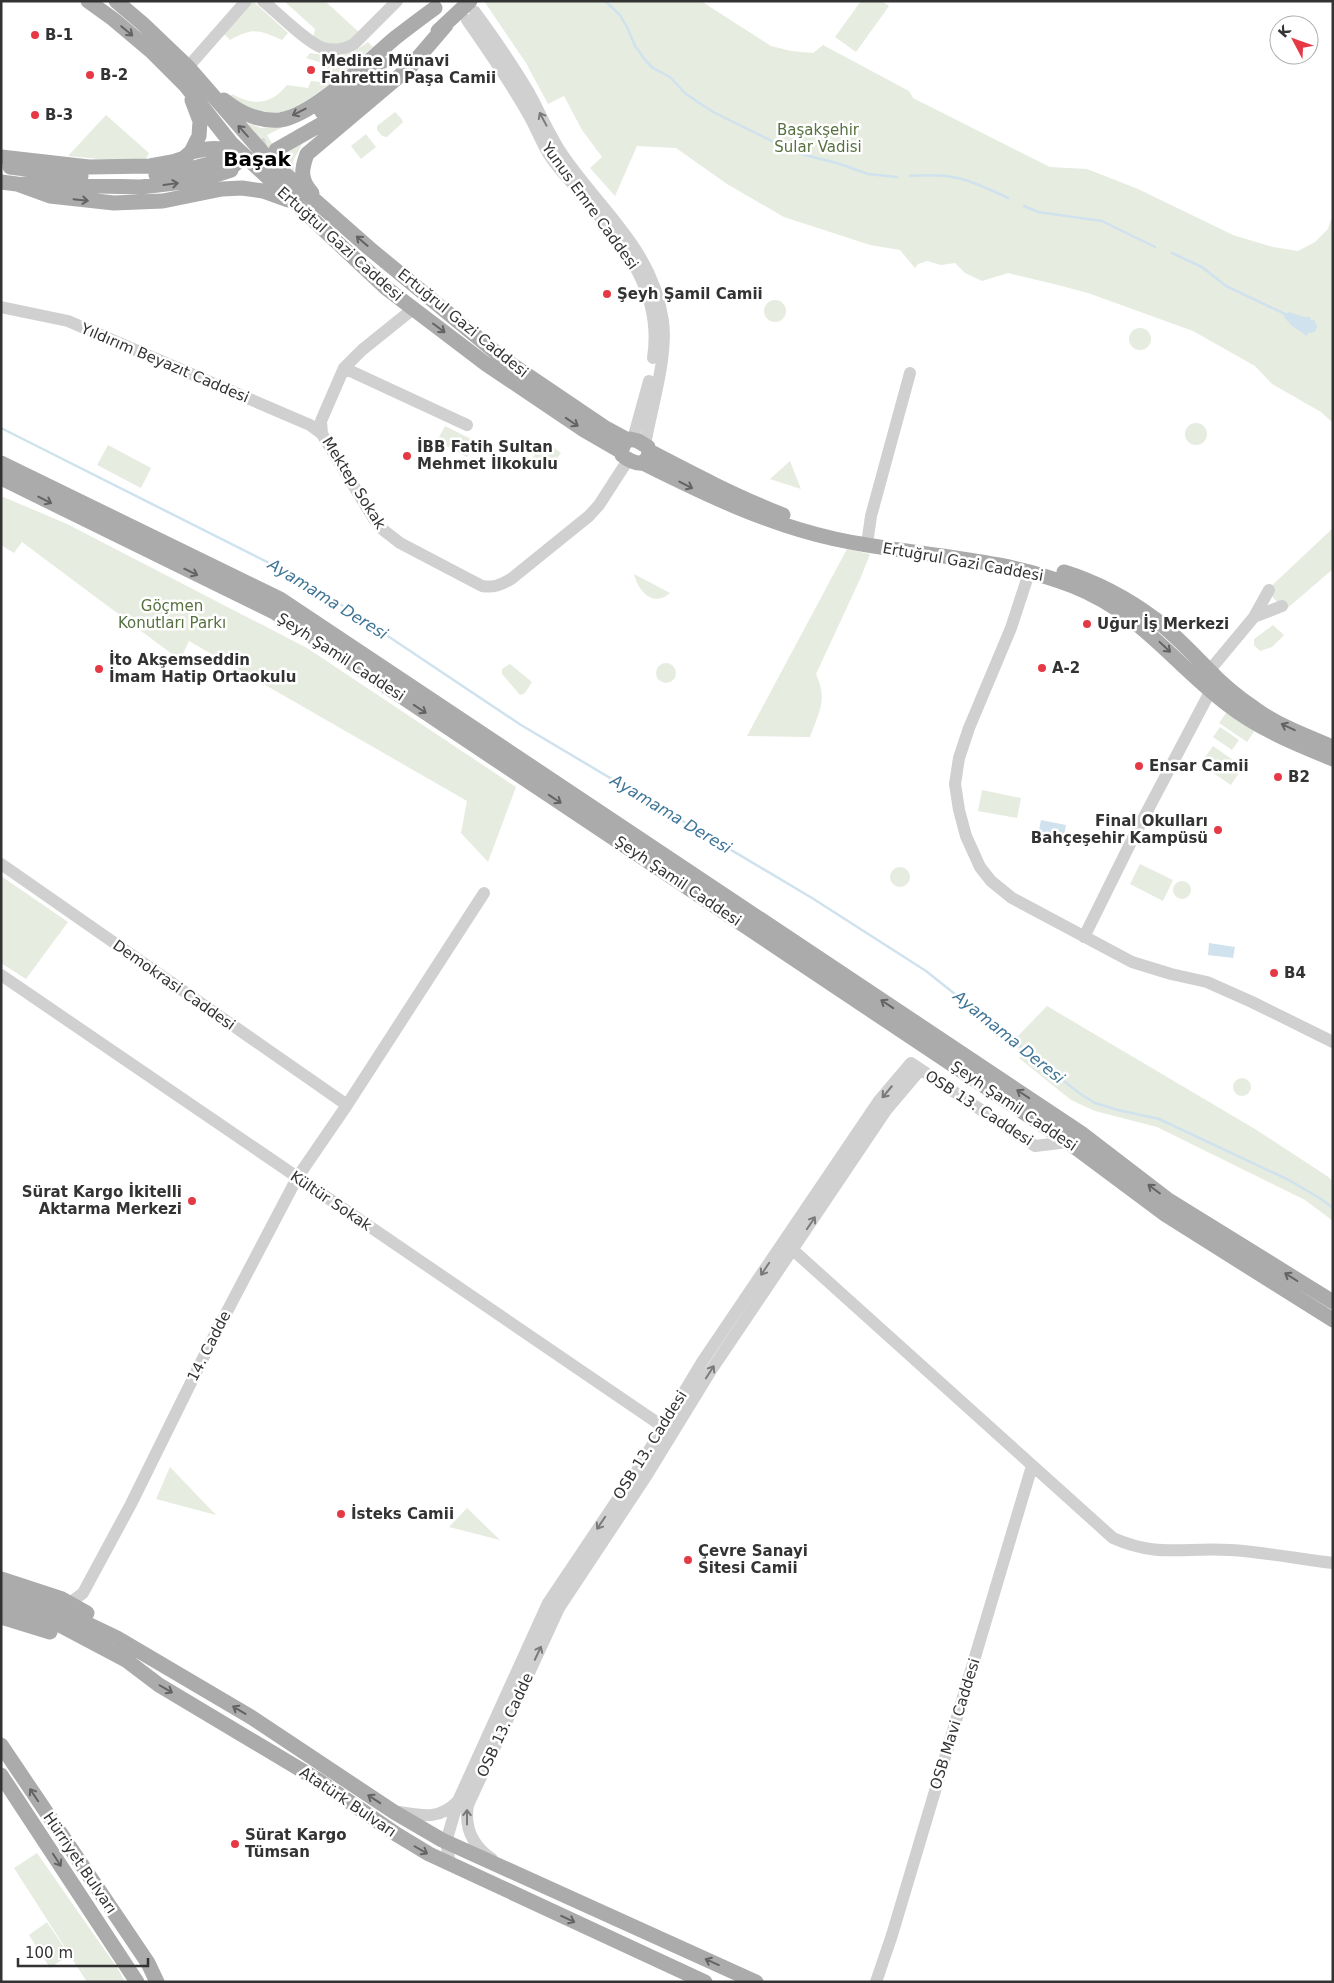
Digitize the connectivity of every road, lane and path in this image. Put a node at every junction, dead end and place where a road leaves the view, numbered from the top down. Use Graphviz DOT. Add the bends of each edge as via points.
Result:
graph roads {
  1 [pos="88,1"];
  2 [pos="116,1"];
  3 [pos="246,1"];
  4 [pos="263,1"];
  5 [pos="397,1"];
  6 [pos="438,5"];
  7 [pos="471,11"];
  8 [pos="446,25"];
  9 [pos="183,73"];
  10 [pos="201,83"];
  11 [pos="191,152"];
  12 [pos="1,156"];
  13 [pos="1,166"];
  14 [pos="1,182"];
  15 [pos="17,184"];
  16 [pos="222,189"];
  17 [pos="296,203"];
  18 [pos="325,210"];
  19 [pos="400,272"];
  20 [pos="386,288"];
  21 [pos="428,295"];
  22 [pos="1,307"];
  23 [pos="413,309"];
  24 [pos="344,368"];
  25 [pos="910,373"];
  26 [pos="467,425"];
  27 [pos="322,434"];
  28 [pos="636,450"];
  29 [pos="1,463"];
  30 [pos="1,478"];
  31 [pos="867,540"];
  32 [pos="1028,572"];
  33 [pos="1269,590"];
  34 [pos="1282,606"];
  35 [pos="1254,617"];
  36 [pos="1209,671"];
  37 [pos="1211,690"];
  38 [pos="1333,746"];
  39 [pos="1333,759"];
  40 [pos="1,864"];
  41 [pos="484,893"];
  42 [pos="1084,937"];
  43 [pos="1,975"];
  44 [pos="1333,1042"];
  45 [pos="920,1070"];
  46 [pos="347,1106"];
  47 [pos="1068,1142"];
  48 [pos="297,1178"];
  49 [pos="786,1239"];
  50 [pos="793,1250"];
  51 [pos="1333,1302"];
  52 [pos="1333,1320"];
  53 [pos="662,1426"];
  54 [pos="1032,1466"];
  55 [pos="1333,1564"];
  56 [pos="574,1573"];
  57 [pos="1,1579"];
  58 [pos="566,1586"];
  59 [pos="1,1590"];
  60 [pos="1,1604"];
  61 [pos="76,1607"];
  62 [pos="1,1617"];
  63 [pos="117,1638"];
  64 [pos="126,1660"];
  65 [pos="1,1745"];
  66 [pos="1,1775"];
  67 [pos="458,1801"];
  68 [pos="394,1812"];
  69 [pos="446,1842"];
  70 [pos="450,1864"];
  71 [pos="504,1868"];
  72 [pos="137,1982"];
  73 [pos="157,1982"];
  74 [pos="706,1982"];
  75 [pos="756,1982"];
  76 [pos="876,1982"];
  1 -- 9 [label="main road, Ertuğtul Gazi Caddesi, one-way"];
  2 -- 9 [label="main road, Ertuğrul Gazi Caddesi" via="143,24"];
  3 -- 9 [label="street"];
  4 -- 5 [label="street" via="310,41 330,49 348,48 354,44"];
  6 -- 8 [label="main road" via="397,48 346,93 274,146 325,122"];
  6 -- 10 [label="main road, one-way" via="319,101 280,120 246,115"];
  7 -- 8 [label="main road"];
  7 -- 28 [label="street, Yunus Emre Caddesi" via="512,64 559,150 630,239 651,276 660,307 662,355"];
  8 -- 18 [label="main road" via="410,67 307,154 302,168 304,184"];
  9 -- 10 [label="main road, Ertuğrul Gazi Caddesi"];
  9 -- 11 [label="main road" via="200,121 199,136"];
  9 -- 17 [label="main road, Ertuğtul Gazi Caddesi" via="186,86 231,142"];
  18 -- 10 [label="main road, Ertuğrul Gazi Caddesi, one-way" via="269,160"];
  11 -- 12 [label="main road" via="172,162 141,166 89,167"];
  11 -- 16 [label="main road" via="216,147 231,155 239,176"];
  15 -- 13 [label="main road, one-way" via="167,185 200,180 229,165 140,178 95,178"];
  14 -- 15 [label="main road"];
  15 -- 16 [label="main road, one-way" via="50,196 114,203 162,201"];
  16 -- 17 [label="main road" via="263,191"];
  17 -- 20 [label="main road, Ertuğtul Gazi Caddesi"];
  19 -- 18 [label="main road, Ertuğrul Gazi Caddesi, one-way"];
  19 -- 20 [label="main road" via="403,281 400,287"];
  19 -- 21 [label="main road, Ertuğrul Gazi Caddesi"];
  20 -- 23 [label="main road, Ertuğtul Gazi Caddesi"];
  21 -- 23 [label="main road" via="416,296 412,301"];
  21 -- 28 [label="main road, Ertuğrul Gazi Caddesi" via="505,360"];
  22 -- 27 [label="street, Yıldırım Beyazıt Caddesi" via="68,321 310,425"];
  23 -- 24 [label="street, Mektep Sokak"];
  23 -- 28 [label="main road, Ertuğtul Gazi Caddesi, one-way" via="584,430"];
  24 -- 26 [label="street"];
  24 -- 27 [label="street, Mektep Sokak" via="321,421"];
  25 -- 31 [label="street"];
  27 -- 28 [label="street, Mektep Sokak" via="374,519 390,536 488,587 502,585 511,579 577,527 600,505"];
  28 -- 31 [label="main road, Ertuğrul Gazi Caddesi" via="790,518"];
  51 -- 29 [label="main road, Şeyh Şamil Caddesi, one-way" via="1167,1198 1081,1133 280,599"];
  30 -- 47 [label="main road, Şeyh Şamil Caddesi, one-way" via="274,612"];
  31 -- 32 [label="main road, Ertuğrul Gazi Caddesi"];
  31 -- 36 [label="main road, Ertuğrul Gazi Caddesi" via="1035,564 1093,583 1156,620"];
  32 -- 37 [label="main road, Ertuğrul Gazi Caddesi, one-way" via="1074,586 1109,603 1135,621"];
  32 -- 42 [label="street" via="1011,628 961,750 955,784 966,836 980,867 991,881 1012,898"];
  33 -- 35 [label="street"];
  34 -- 35 [label="street"];
  35 -- 36 [label="street"];
  36 -- 37 [label="street"];
  38 -- 36 [label="main road, Ertuğrul Gazi Caddesi, one-way" via="1255,709"];
  37 -- 39 [label="main road, Ertuğrul Gazi Caddesi" via="1267,730"];
  37 -- 42 [label="street"];
  40 -- 46 [label="street, Demokrasi Caddesi"];
  41 -- 46 [label="street, 14. Cadde"];
  42 -- 44 [label="street" via="1132,962 1227,990"];
  43 -- 48 [label="street, Kültür Sokak"];
  45 -- 47 [label="street, OSB 13. Caddesi" via="1035,1146"];
  45 -- 49 [label="street, OSB 13. Caddesi, one-way" via="911,1063 878,1102"];
  50 -- 45 [label="street, OSB 13. Caddesi, one-way" via="887,1109"];
  46 -- 48 [label="street, 14. Cadde"];
  47 -- 52 [label="main road, Şeyh Şamil Caddesi" via="1166,1215"];
  48 -- 53 [label="street, Kültür Sokak"];
  48 -- 61 [label="street, 14. Cadde"];
  49 -- 50 [label="street"];
  49 -- 53 [label="street, OSB 13. Caddesi, one-way"];
  50 -- 54 [label="street"];
  56 -- 50 [label="street, OSB 13. Caddesi, one-way" via="645,1478 710,1372"];
  53 -- 56 [label="street, OSB 13. Caddesi, one-way"];
  54 -- 55 [label="street" via="1102,1530 1126,1544 1166,1552 1230,1550"];
  54 -- 76 [label="street, OSB Mavi Caddesi"];
  56 -- 58 [label="street, OSB 13. Cadde"];
  57 -- 61 [label="main road" via="62,1599"];
  58 -- 67 [label="street" via="548,1603"];
  71 -- 58 [label="street, OSB 13. Cadde, one-way" via="472,1839 467,1824 468,1805 559,1608"];
  59 -- 63 [label="main road" via="68,1614"];
  60 -- 64 [label="main road, Atatürk Bulvarı" via="58,1624"];
  61 -- 63 [label="main road"];
  62 -- 64 [label="main road"];
  68 -- 63 [label="main road, one-way" via="251,1717"];
  64 -- 70 [label="main road, Atatürk Bulvarı, one-way" via="159,1685 318,1780 396,1834"];
  73 -- 65 [label="main road, Hürriyet Bulvarı, one-way" via="148,1963"];
  66 -- 72 [label="main road, Hürriyet Bulvarı, one-way"];
  67 -- 68 [label="street" via="442,1813 431,1816"];
  67 -- 69 [label="street"];
  68 -- 69 [label="main road"];
  69 -- 70 [label="street"];
  69 -- 71 [label="main road"];
  70 -- 74 [label="main road, Atatürk Bulvarı, one-way"];
  75 -- 71 [label="main road, one-way"];
}
